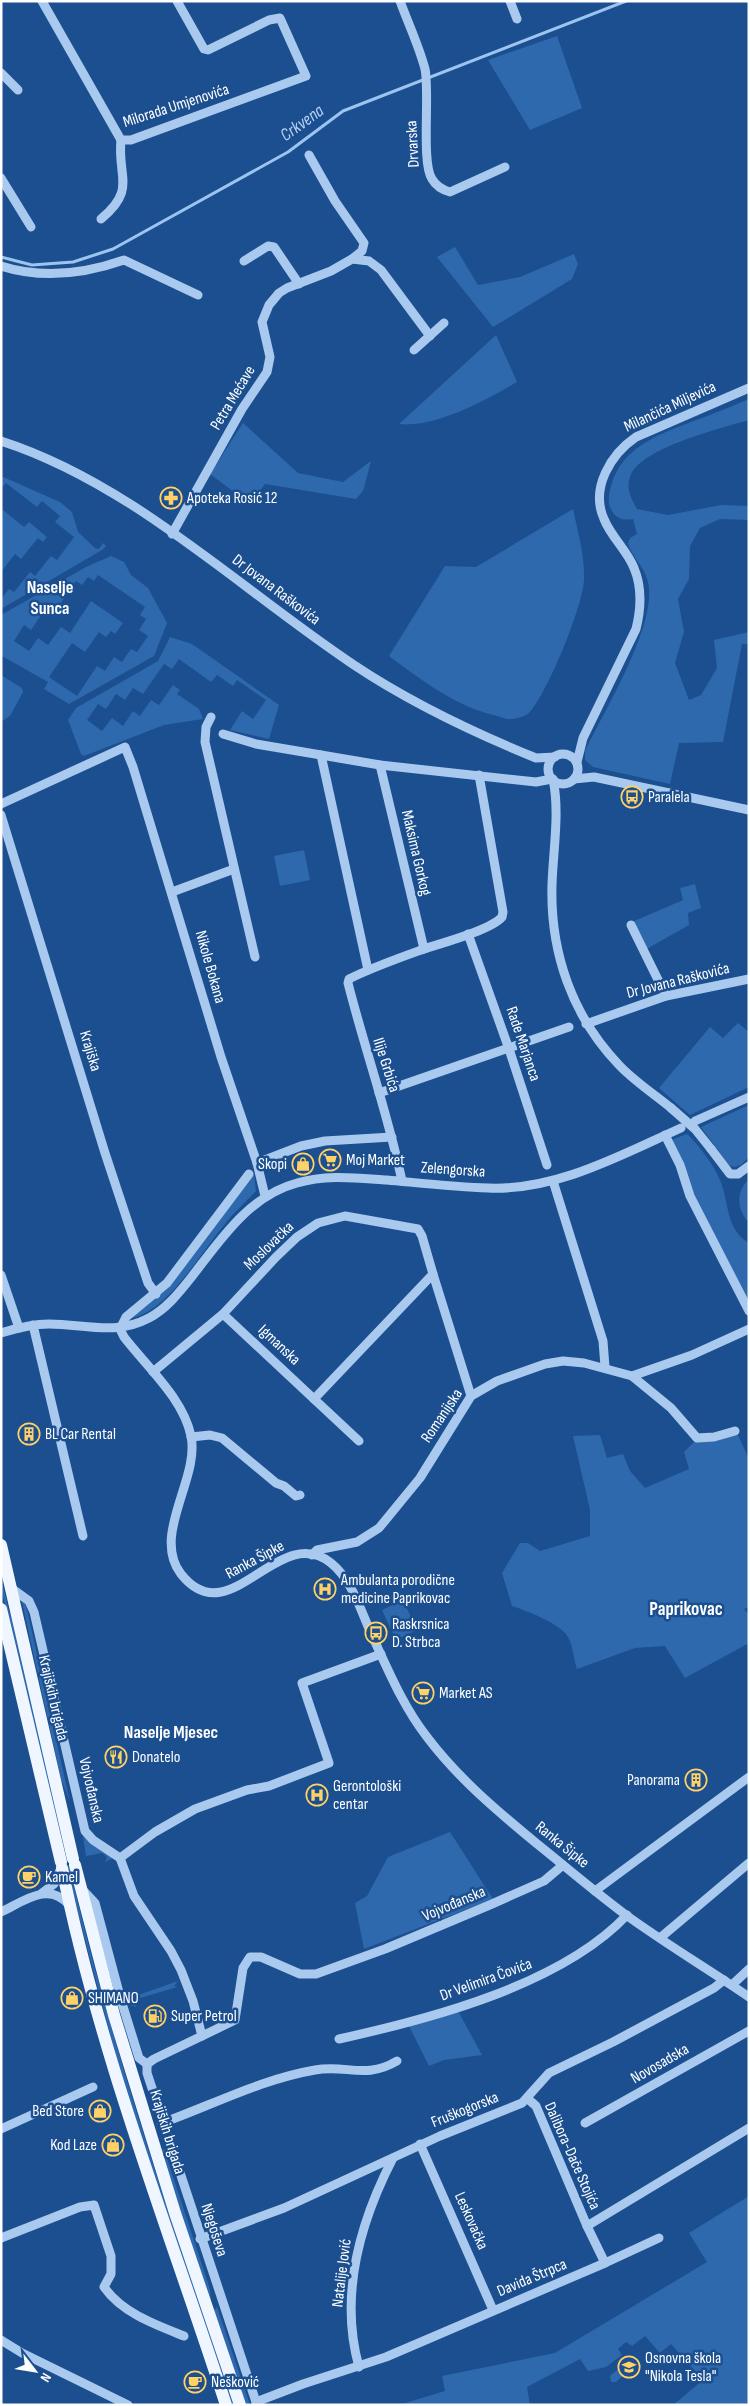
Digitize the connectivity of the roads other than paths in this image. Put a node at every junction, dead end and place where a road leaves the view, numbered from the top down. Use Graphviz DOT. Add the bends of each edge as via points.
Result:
graph roads {
  1 [pos="42,1"];
  2 [pos="177,1"];
  3 [pos="400,1"];
  4 [pos="510,1"];
  5 [pos="517,19"];
  6 [pos="1,73"];
  7 [pos="18,90"];
  8 [pos="121,140"];
  9 [pos="309,156"];
  10 [pos="505,167"];
  11 [pos="1,178"];
  12 [pos="100,219"];
  13 [pos="31,227"];
  14 [pos="352,259"];
  15 [pos="244,261"];
  16 [pos="1,266"];
  17 [pos="300,284"];
  18 [pos="198,295"];
  19 [pos="444,323"];
  20 [pos="430,336"];
  21 [pos="414,350"];
  22 [pos="749,388"];
  23 [pos="1,441"];
  24 [pos="172,534"];
  25 [pos="211,717"];
  26 [pos="224,734"];
  27 [pos="584,738"];
  28 [pos="567,754"];
  29 [pos="321,755"];
  30 [pos="555,757"];
  31 [pos="536,758"];
  32 [pos="380,764"];
  33 [pos="577,764"];
  34 [pos="479,775"];
  35 [pos="551,777"];
  36 [pos="594,777"];
  37 [pos="574,779"];
  38 [pos="564,784"];
  39 [pos="556,794"];
  40 [pos="1,804"];
  41 [pos="749,810"];
  42 [pos="1,815"];
  43 [pos="234,869"];
  44 [pos="172,892"];
  45 [pos="631,925"];
  46 [pos="468,934"];
  47 [pos="424,949"];
  48 [pos="255,957"];
  49 [pos="368,970"];
  50 [pos="749,980"];
  51 [pos="666,996"];
  52 [pos="586,1024"];
  53 [pos="569,1027"];
  54 [pos="509,1049"];
  55 [pos="379,1092"];
  56 [pos="749,1096"];
  57 [pos="695,1121"];
  58 [pos="681,1128"];
  59 [pos="665,1135"];
  60 [pos="392,1136"];
  61 [pos="256,1163"];
  62 [pos="547,1165"];
  63 [pos="749,1166"];
  64 [pos="249,1174"];
  65 [pos="402,1181"];
  66 [pos="553,1181"];
  67 [pos="265,1196"];
  68 [pos="433,1274"];
  69 [pos="1,1275"];
  70 [pos="156,1294"];
  71 [pos="749,1311"];
  72 [pos="223,1314"];
  73 [pos="33,1325"];
  74 [pos="19,1328"];
  75 [pos="120,1329"];
  76 [pos="749,1329"];
  77 [pos="1,1333"];
  78 [pos="605,1367"];
  79 [pos="153,1372"];
  80 [pos="632,1376"];
  81 [pos="471,1396"];
  82 [pos="314,1399"];
  83 [pos="735,1431"];
  84 [pos="191,1437"];
  85 [pos="359,1441"];
  86 [pos="300,1495"];
  87 [pos="83,1536"];
  88 [pos="1,1545"];
  89 [pos="312,1555"];
  90 [pos="11,1588"];
  91 [pos="1,1609"];
  92 [pos="381,1654"];
  93 [pos="749,1777"];
  94 [pos="120,1858"];
  95 [pos="749,1863"];
  96 [pos="66,1864"];
  97 [pos="564,1865"];
  98 [pos="81,1888"];
  99 [pos="595,1891"];
  100 [pos="42,1894"];
  101 [pos="1,1900"];
  102 [pos="69,1905"];
  103 [pos="3,1911"];
  104 [pos="627,1915"];
  105 [pos="660,1938"];
  106 [pos="749,1969"];
  107 [pos="724,1980"];
  108 [pos="732,1986"];
  109 [pos="749,1997"];
  110 [pos="749,2031"];
  111 [pos="202,2036"];
  112 [pos="339,2039"];
  113 [pos="143,2061"];
  114 [pos="397,2062"];
  115 [pos="94,2087"];
  116 [pos="528,2098"];
  117 [pos="162,2123"];
  118 [pos="585,2123"];
  119 [pos="749,2128"];
  120 [pos="1,2129"];
  121 [pos="420,2144"];
  122 [pos="158,2157"];
  123 [pos="392,2158"];
  124 [pos="587,2226"];
  125 [pos="1,2238"];
  126 [pos="660,2238"];
  127 [pos="200,2239"];
  128 [pos="605,2263"];
  129 [pos="493,2310"];
  130 [pos="184,2336"];
  131 [pos="3,2344"];
  132 [pos="358,2367"];
  133 [pos="257,2403"];
  134 [pos="128,2405"];
  135 [pos="226,2405"];
  136 [pos="240,2405"];
  1 -- 8 [label="street, Milorada Umjenovića"];
  2 -- 8 [label="street, Milorada Umjenovića" via="204,49 208,50 269,20 280,18 306,76 131,140"];
  3 -- 10 [label="street, Drvarska" via="425,71 429,174 445,190 455,191"];
  4 -- 5 [label="street"];
  6 -- 7 [label="street"];
  8 -- 12 [label="street" via="123,190 117,204"];
  9 -- 14 [label="street" via="364,242 362,251"];
  11 -- 13 [label="street"];
  14 -- 17 [label="street, Petra Mećave"];
  14 -- 20 [label="street" via="369,261 378,267"];
  15 -- 17 [label="street" via="268,246 274,247"];
  16 -- 18 [label="street" via="27,273 53,273 96,269 124,260"];
  17 -- 24 [label="street, Petra Mećave" via="279,293 265,312 262,322 270,357 268,372 242,409"];
  19 -- 20 [label="street"];
  20 -- 21 [label="street"];
  22 -- 27 [label="street, Milančića Miljevića" via="636,437 620,448 607,469 601,485 600,504 604,520 631,560 637,577 640,606 636,629"];
  23 -- 24 [label="street, Dr Jovana Raškovića" via="41,454 67,467"];
  24 -- 31 [label="street, Dr Jovana Raškovića" via="380,682 427,710"];
  25 -- 43 [label="street" via="206,727 205,742"];
  26 -- 29 [label="street" via="256,744"];
  27 -- 28 [label="street, Milančića Miljevića"];
  27 -- 33 [label="street, Milančića Miljevića"];
  28 -- 30 [label="street"];
  28 -- 33 [label="street"];
  29 -- 32 [label="street"];
  29 -- 49 [label="street"];
  30 -- 31 [label="street, Dr Jovana Raškovića"];
  30 -- 35 [label="street" via="550,762"];
  31 -- 35 [label="street, Dr Jovana Raškovića"];
  32 -- 34 [label="street"];
  32 -- 47 [label="street, Maksima Gorkog"];
  33 -- 36 [label="street"];
  33 -- 37 [label="street"];
  34 -- 35 [label="street" via="536,782"];
  34 -- 46 [label="street, Ilije Grbića" via="503,912 502,917 492,924"];
  35 -- 38 [label="street"];
  35 -- 39 [label="street"];
  36 -- 37 [label="street"];
  36 -- 41 [label="street"];
  37 -- 38 [label="street"];
  38 -- 39 [label="street"];
  39 -- 52 [label="street" via="553,926 566,979"];
  40 -- 44 [label="street, Nikole Bokana" via="125,747"];
  42 -- 70 [label="street, Krajiška" via="105,1154 148,1283"];
  43 -- 44 [label="street"];
  43 -- 48 [label="street"];
  44 -- 61 [label="street, Nikole Bokana"];
  45 -- 51 [label="street"];
  46 -- 47 [label="street, Ilije Grbića"];
  46 -- 54 [label="street, Rade Marjanca"];
  47 -- 49 [label="street, Ilije Grbića"];
  49 -- 55 [label="street, Ilije Grbića" via="349,979 348,983 365,1053"];
  50 -- 51 [label="street, Dr Jovana Raškovića"];
  51 -- 52 [label="street, Dr Jovana Raškovića"];
  52 -- 63 [label="street, bridge" via="619,1065 695,1128 730,1174 738,1174"];
  53 -- 54 [label="street"];
  54 -- 55 [label="street"];
  54 -- 62 [label="street, Rade Marjanca"];
  55 -- 60 [label="street, Ilije Grbića"];
  56 -- 57 [label="street"];
  58 -- 59 [label="street, Zelengorska"];
  59 -- 66 [label="street, Zelengorska"];
  59 -- 71 [label="street" via="680,1165 690,1196"];
  60 -- 61 [label="street" via="325,1141 300,1146"];
  60 -- 65 [label="street, Ilije Grbića"];
  61 -- 67 [label="street, Nikole Bokana"];
  64 -- 70 [label="street"];
  65 -- 66 [label="street, Zelengorska" via="488,1188"];
  65 -- 67 [label="street, Zelengorska" via="340,1177 313,1179 294,1183"];
  66 -- 78 [label="street" via="603,1341"];
  67 -- 75 [label="street, Zelengorska" via="238,1220 168,1304 149,1318"];
  68 -- 72 [label="street, Moslovačka" via="418,1229 361,1217 340,1217 318,1223 297,1237"];
  68 -- 81 [label="street"];
  68 -- 82 [label="street"];
  69 -- 74 [label="street"];
  70 -- 75 [label="street" via="128,1315"];
  72 -- 79 [label="street, Moslovačka"];
  72 -- 82 [label="street, Igmanska"];
  73 -- 74 [label="street"];
  73 -- 75 [label="street" via="68,1324"];
  73 -- 87 [label="street"];
  74 -- 77 [label="street"];
  75 -- 79 [label="street, Ranka Šipke"];
  76 -- 80 [label="street"];
  78 -- 80 [label="street, Romanijska"];
  78 -- 81 [label="street, Romanijska" via="556,1362 497,1381"];
  79 -- 84 [label="street, Ranka Šipke" via="180,1408"];
  80 -- 83 [label="street, Romanijska" via="671,1408 693,1436 706,1439"];
  81 -- 89 [label="street, Romanijska" via="420,1478 379,1528 357,1542 317,1550"];
  82 -- 85 [label="street, Igmanska"];
  84 -- 86 [label="street" via="210,1435 222,1438 276,1483 296,1496"];
  84 -- 89 [label="street, Ranka Šipke" via="190,1468 172,1533 173,1556 184,1577 201,1589 219,1594 286,1558"];
  88 -- 90 [label="main road, Krajiških brigada"];
  89 -- 92 [label="street, Ranka Šipke" via="332,1564 344,1577"];
  90 -- 94 [label="street, Vojvođanska" via="29,1600 34,1612 84,1831"];
  90 -- 96 [label="main road, Krajiških brigada"];
  91 -- 96 [label="main road, Krajiških brigada"];
  92 -- 94 [label="street" via="302,1683 330,1763 195,1809"];
  92 -- 97 [label="street, Ranka Šipke" via="402,1699 444,1759 484,1799"];
  93 -- 99 [label="street"];
  94 -- 111 [label="street" via="134,1896 181,1970"];
  95 -- 105 [label="street"];
  96 -- 98 [label="main road, Krajiških brigada"];
  96 -- 100 [label="street" via="54,1884"];
  96 -- 102 [label="main road, Krajiških brigada"];
  97 -- 99 [label="street, Ranka Šipke"];
  97 -- 111 [label="street, Vojvođanska" via="544,1880 492,1904 316,1974 300,1974 261,1957 250,1957 243,1968 235,2020"];
  98 -- 113 [label="street, Njegoševa" via="95,1903 121,2000"];
  98 -- 122 [label="main road, Krajiških brigada" via="114,2015"];
  99 -- 104 [label="street, Ranka Šipke"];
  100 -- 102 [label="street" via="59,1894"];
  100 -- 103 [label="street"];
  101 -- 103 [label="street"];
  102 -- 135 [label="main road, Krajiških brigada" via="131,2128"];
  104 -- 105 [label="street, Ranka Šipke"];
  104 -- 112 [label="street, Dr Velimira Čovića" via="601,1940 544,1974 460,2006"];
  105 -- 107 [label="street, Ranka Šipke"];
  106 -- 108 [label="street"];
  107 -- 108 [label="street, Ranka Šipke"];
  107 -- 116 [label="street, Fruškogorska" via="613,2042 549,2073"];
  108 -- 109 [label="street, Ranka Šipke"];
  110 -- 118 [label="street, Novosadska"];
  111 -- 113 [label="street, Vojvođanska"];
  113 -- 117 [label="street, Njegoševa"];
  113 -- 122 [label="main road" via="138,2067 158,2134"];
  114 -- 117 [label="street, Krajiških brigada" via="376,2071 323,2068 305,2072"];
  115 -- 120 [label="street"];
  116 -- 121 [label="street, Fruškogorska"];
  116 -- 124 [label="street, Dalibora-Dače Stojića" via="536,2106"];
  117 -- 127 [label="street, Njegoševa"];
  119 -- 124 [label="street"];
  121 -- 123 [label="street, Fruškogorska"];
  121 -- 129 [label="street, Leskovačka"];
  122 -- 136 [label="main road, Krajiških brigada"];
  123 -- 127 [label="street, Fruškogorska" via="284,2208"];
  123 -- 132 [label="street, Natalije Jović" via="356,2253 351,2320"];
  124 -- 128 [label="street"];
  125 -- 130 [label="street" via="80,2207 94,2206 111,2256 111,2274 104,2287 142,2318"];
  126 -- 128 [label="street, Davida Štrpca"];
  127 -- 133 [label="street, Njegoševa"];
  128 -- 129 [label="street, Davida Štrpca"];
  129 -- 132 [label="street, Davida Štrpca"];
  131 -- 134 [label="street"];
  132 -- 133 [label="street, Davida Štrpca"];
}
